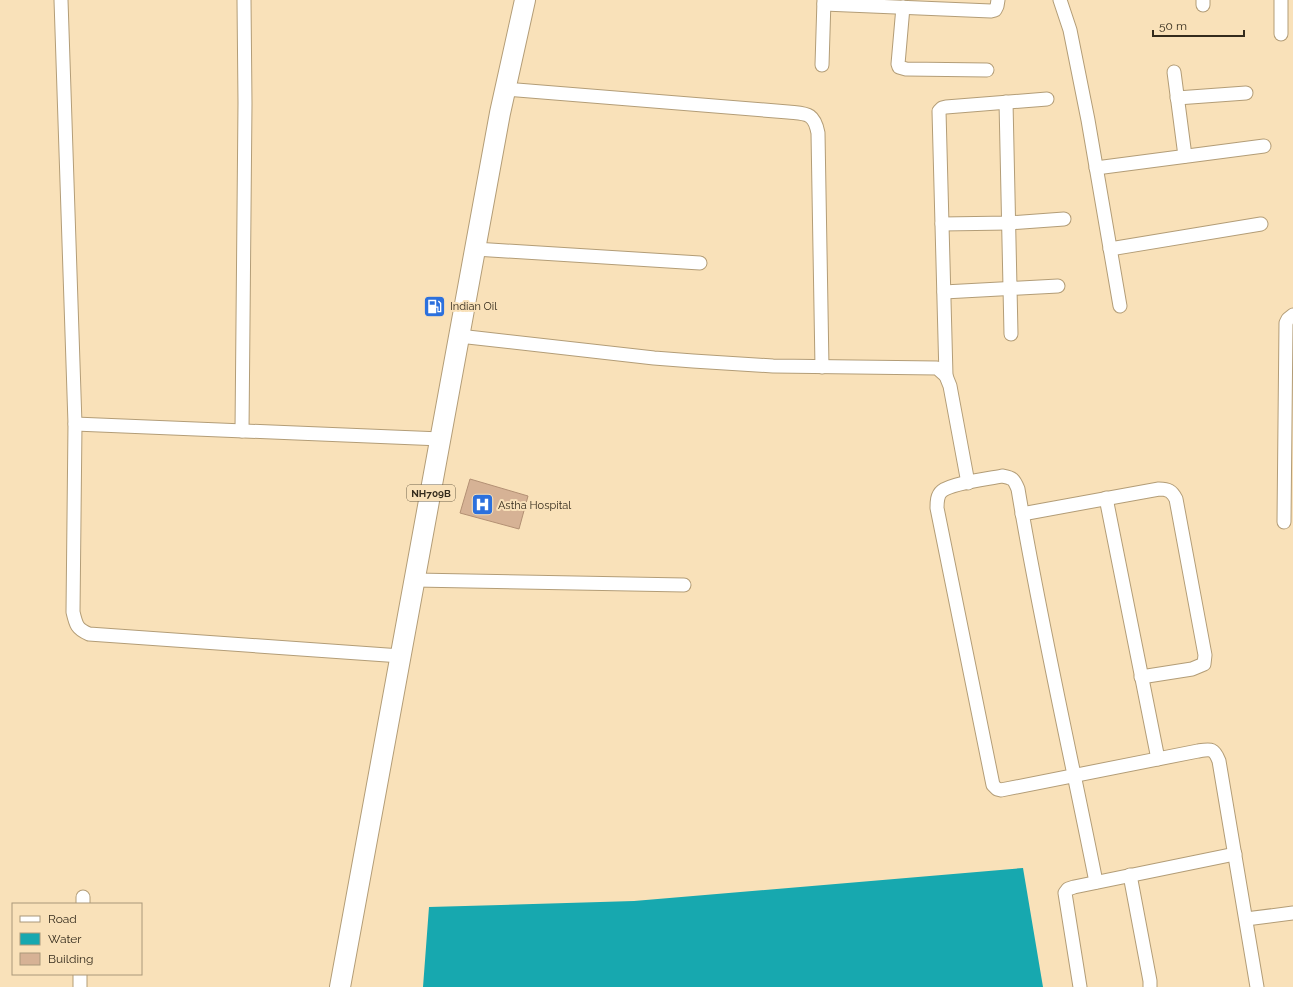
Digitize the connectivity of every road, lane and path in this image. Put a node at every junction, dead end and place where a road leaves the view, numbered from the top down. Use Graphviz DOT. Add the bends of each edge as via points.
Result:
graph roads {
  1 [pos="61,0"];
  2 [pos="244,0"];
  3 [pos="525,0"];
  4 [pos="998,0"];
  5 [pos="1060,0"];
  6 [pos="1281,0"];
  7 [pos="824,2"];
  8 [pos="902,7"];
  9 [pos="1281,34"];
  10 [pos="822,65"];
  11 [pos="987,70"];
  12 [pos="1174,72"];
  13 [pos="505,89"];
  14 [pos="1246,93"];
  15 [pos="1047,98"];
  16 [pos="1177,98"];
  17 [pos="1006,102"];
  18 [pos="1264,146"];
  19 [pos="1185,156"];
  20 [pos="1096,168"];
  21 [pos="1064,220"];
  22 [pos="1009,223"];
  23 [pos="942,224"];
  24 [pos="1261,224"];
  25 [pos="475,248"];
  26 [pos="1110,249"];
  27 [pos="700,263"];
  28 [pos="1058,286"];
  29 [pos="1010,289"];
  30 [pos="944,292"];
  31 [pos="1120,306"];
  32 [pos="1293,315"];
  33 [pos="1011,334"];
  34 [pos="460,336"];
  35 [pos="822,367"];
  36 [pos="946,376"];
  37 [pos="75,424"];
  38 [pos="242,431"];
  39 [pos="441,440"];
  40 [pos="968,483"];
  41 [pos="1106,498"];
  42 [pos="1022,514"];
  43 [pos="1284,522"];
  44 [pos="415,580"];
  45 [pos="684,585"];
  46 [pos="401,656"];
  47 [pos="1141,676"];
  48 [pos="1158,759"];
  49 [pos="1075,776"];
  50 [pos="1235,854"];
  51 [pos="1130,875"];
  52 [pos="1096,882"];
  53 [pos="1293,913"];
  54 [pos="1246,919"];
  55 [pos="80,975"];
  56 [pos="80,987"];
  57 [pos="340,987"];
  58 [pos="1080,987"];
  59 [pos="1150,987"];
  60 [pos="1257,987"];
  1 -- 37 [label="street"];
  2 -- 38 [label="street"];
  3 -- 13 [label="highway, NH709B"];
  4 -- 8 [label="street" via="995,10 991,11"];
  5 -- 20 [label="street" via="1070,30"];
  6 -- 9 [label="street"];
  7 -- 8 [label="street"];
  7 -- 10 [label="street"];
  8 -- 11 [label="street" via="899,67"];
  12 -- 16 [label="street"];
  13 -- 25 [label="highway, NH709B"];
  13 -- 35 [label="street" via="788,112 812,117 818,133"];
  14 -- 16 [label="street"];
  15 -- 17 [label="street"];
  16 -- 19 [label="street"];
  17 -- 22 [label="street"];
  17 -- 23 [label="street" via="946,107 939,111"];
  18 -- 19 [label="street"];
  19 -- 20 [label="street"];
  20 -- 26 [label="street"];
  21 -- 22 [label="street"];
  22 -- 23 [label="street"];
  22 -- 29 [label="street"];
  23 -- 30 [label="street"];
  24 -- 26 [label="street"];
  25 -- 27 [label="street"];
  25 -- 34 [label="highway, NH709B"];
  26 -- 31 [label="street"];
  28 -- 29 [label="street"];
  29 -- 30 [label="street"];
  29 -- 33 [label="street"];
  30 -- 36 [label="street"];
  32 -- 43 [label="street" via="1286,323"];
  34 -- 35 [label="street" via="654,358"];
  34 -- 39 [label="highway, NH709B"];
  35 -- 36 [label="street" via="937,368"];
  36 -- 40 [label="street"];
  37 -- 38 [label="street"];
  37 -- 46 [label="street" via="72,612 76,624 82,631 89,634"];
  38 -- 39 [label="street"];
  39 -- 44 [label="highway, NH709B"];
  40 -- 42 [label="street" via="1002,476 1009,477 1014,480 1018,489"];
  40 -- 49 [label="street" via="949,486 940,492 937,508 993,785 1001,790"];
  41 -- 42 [label="street"];
  41 -- 47 [label="street"];
  41 -- 47 [label="street" via="1168,489 1176,499 1205,660 1204,664 1192,669"];
  42 -- 49 [label="street"];
  44 -- 45 [label="street"];
  44 -- 46 [label="highway, NH709B"];
  46 -- 57 [label="highway, NH709B"];
  47 -- 48 [label="street"];
  48 -- 49 [label="street"];
  48 -- 50 [label="street" via="1198,750 1209,749 1215,753 1219,761"];
  49 -- 52 [label="street"];
  50 -- 51 [label="street"];
  50 -- 54 [label="street"];
  51 -- 52 [label="street"];
  51 -- 59 [label="street"];
  52 -- 58 [label="street" via="1068,889 1065,893"];
  53 -- 54 [label="street"];
  54 -- 60 [label="street"];
  55 -- 56 [label="street"];
}
